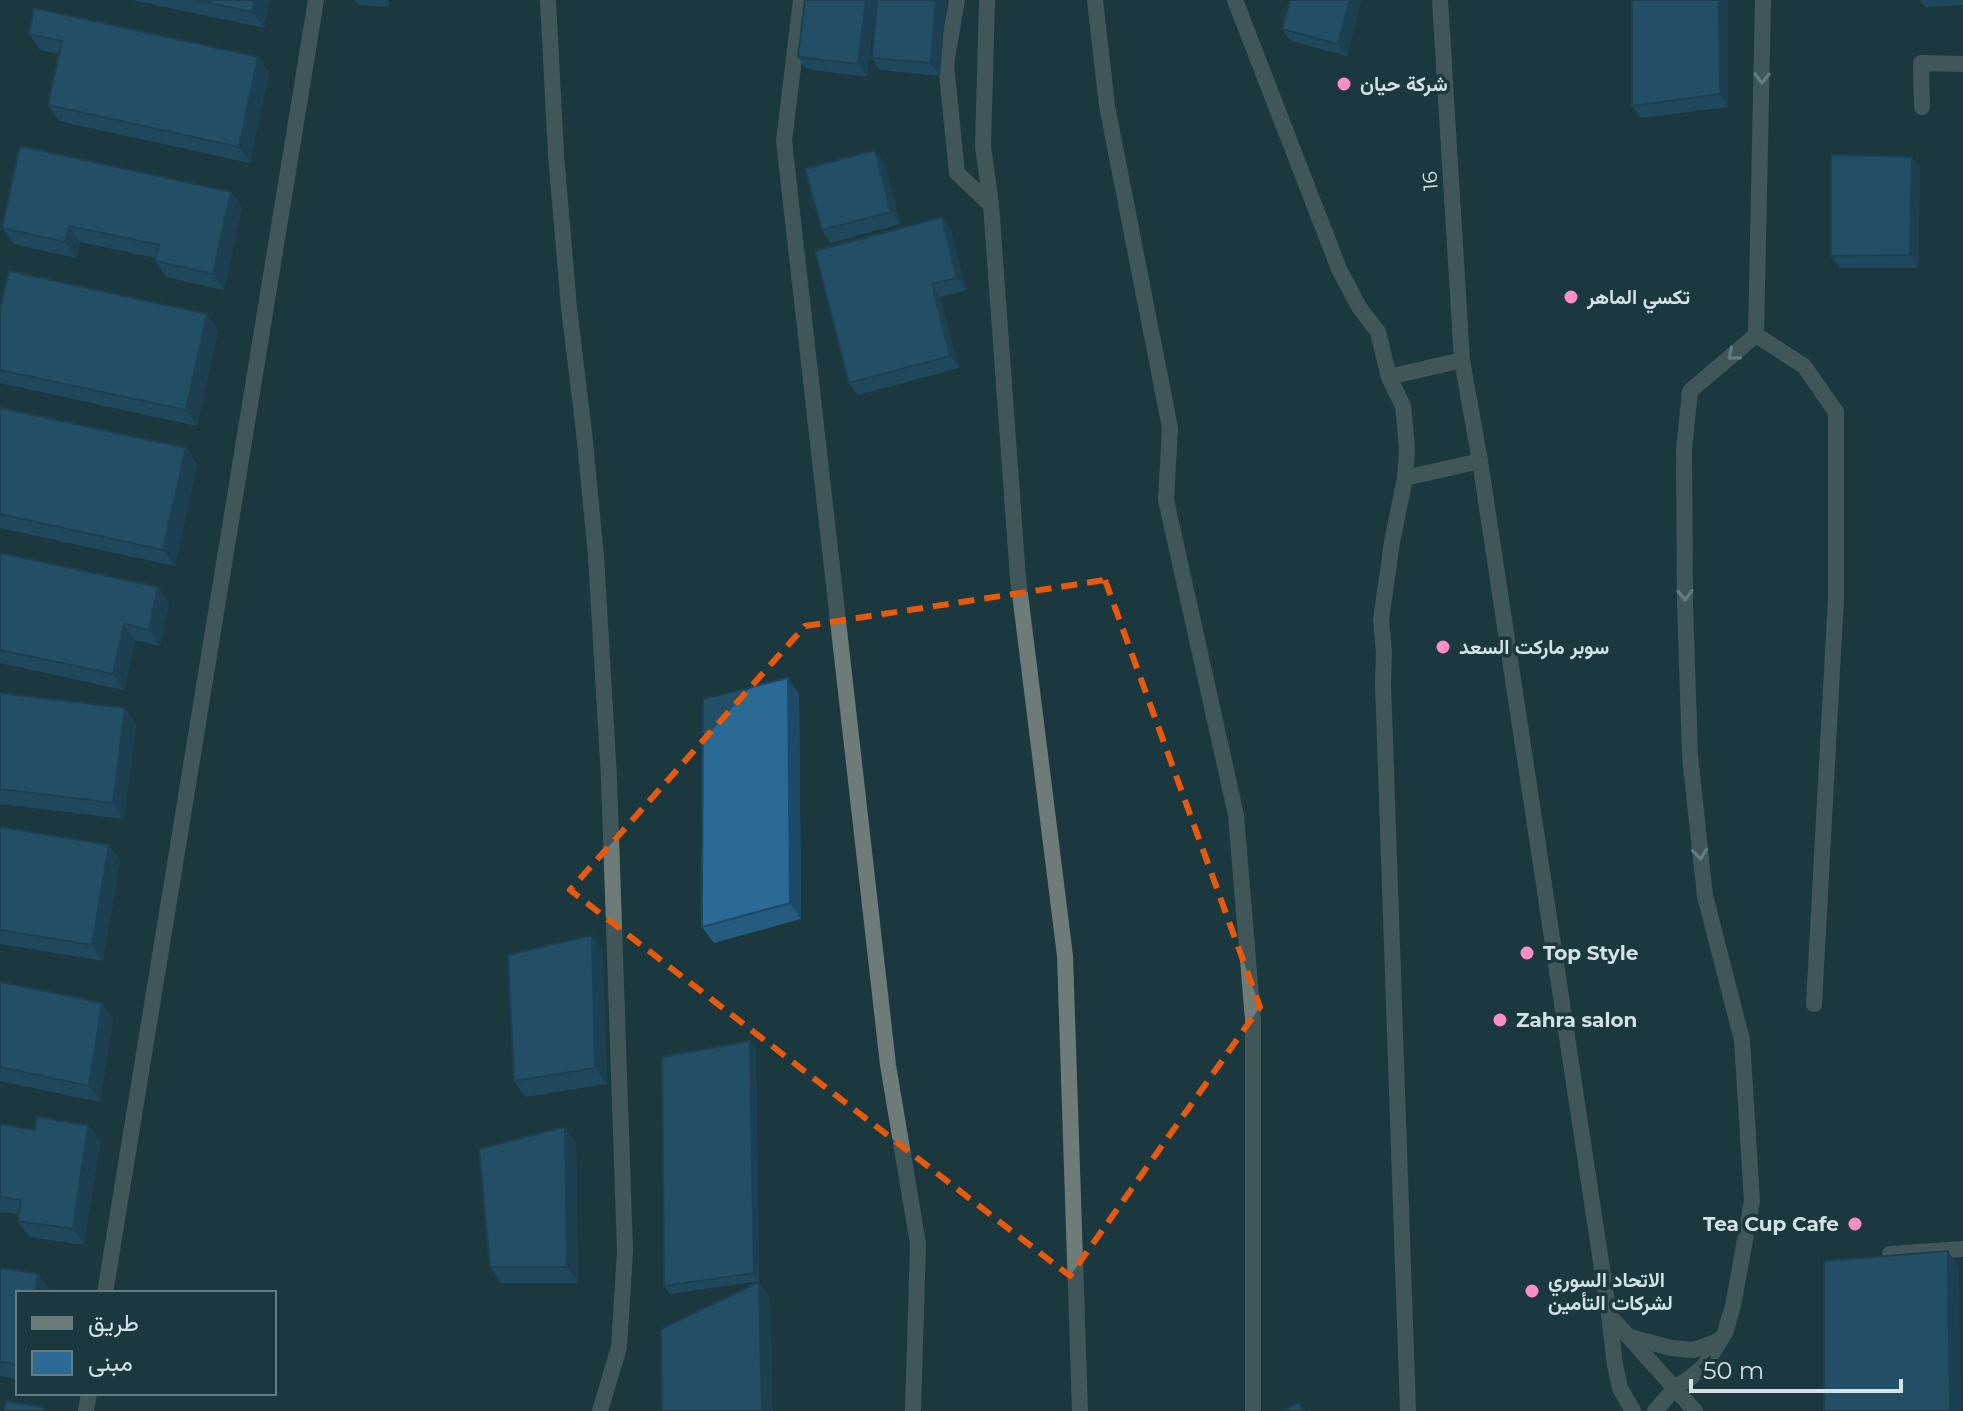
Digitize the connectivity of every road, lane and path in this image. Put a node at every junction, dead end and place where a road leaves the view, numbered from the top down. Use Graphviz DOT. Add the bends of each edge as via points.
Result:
graph roads {
  1 [pos="316,0"];
  2 [pos="548,0"];
  3 [pos="801,0"];
  4 [pos="957,0"];
  5 [pos="987,0"];
  6 [pos="1095,0"];
  7 [pos="1235,0"];
  8 [pos="1440,0"];
  9 [pos="1763,0"];
  10 [pos="1963,64"];
  11 [pos="1922,107"];
  12 [pos="991,205"];
  13 [pos="1756,335"];
  14 [pos="1462,360"];
  15 [pos="1389,377"];
  16 [pos="1480,461"];
  17 [pos="1405,478"];
  18 [pos="1814,1004"];
  19 [pos="1963,1249"];
  20 [pos="1890,1254"];
  21 [pos="105,1291"];
  22 [pos="1609,1315"];
  23 [pos="1627,1336"];
  24 [pos="1721,1340"];
  25 [pos="1620,1388"];
  26 [pos="1675,1388"];
  27 [pos="600,1411"];
  28 [pos="913,1411"];
  29 [pos="1080,1411"];
  30 [pos="1253,1411"];
  31 [pos="1408,1411"];
  32 [pos="1623,1411"];
  33 [pos="1633,1411"];
  34 [pos="1655,1411"];
  35 [pos="1695,1411"];
  1 -- 21 [label="street"];
  2 -- 27 [label="street" via="569,308 596,556 609,778 625,1251 619,1347"];
  3 -- 28 [label="street" via="784,141 888,1065 918,1244"];
  4 -- 12 [label="street" via="946,64 957,173"];
  5 -- 12 [label="street" via="983,146"];
  6 -- 30 [label="street" via="1107,106 1170,428 1166,500 1236,815 1253,1020"];
  7 -- 15 [label="street" via="1339,269 1378,332"];
  8 -- 14 [label="street, 16"];
  9 -- 13 [label="street, one-way"];
  10 -- 11 [label="street" via="1921,63"];
  12 -- 29 [label="street" via="1018,578 1065,956"];
  13 -- 18 [label="street" via="1804,366 1836,412 1836,597"];
  13 -- 24 [label="street, one-way" via="1690,391 1684,450 1690,756 1705,896 1742,1040 1751,1170 1752,1201 1733,1306"];
  14 -- 15 [label="street"];
  14 -- 16 [label="street, 16"];
  15 -- 17 [label="street" via="1403,406"];
  16 -- 17 [label="street"];
  16 -- 22 [label="street, 16"];
  17 -- 31 [label="street" via="1381,620"];
  19 -- 20 [label="street"];
  22 -- 23 [label="street"];
  22 -- 25 [label="street, 16"];
  23 -- 24 [label="street" via="1694,1350"];
  23 -- 26 [label="street"];
  24 -- 26 [label="street" via="1705,1365"];
  25 -- 32 [label="street, 16"];
  25 -- 33 [label="street"];
  26 -- 34 [label="street"];
  26 -- 35 [label="street"];
}
